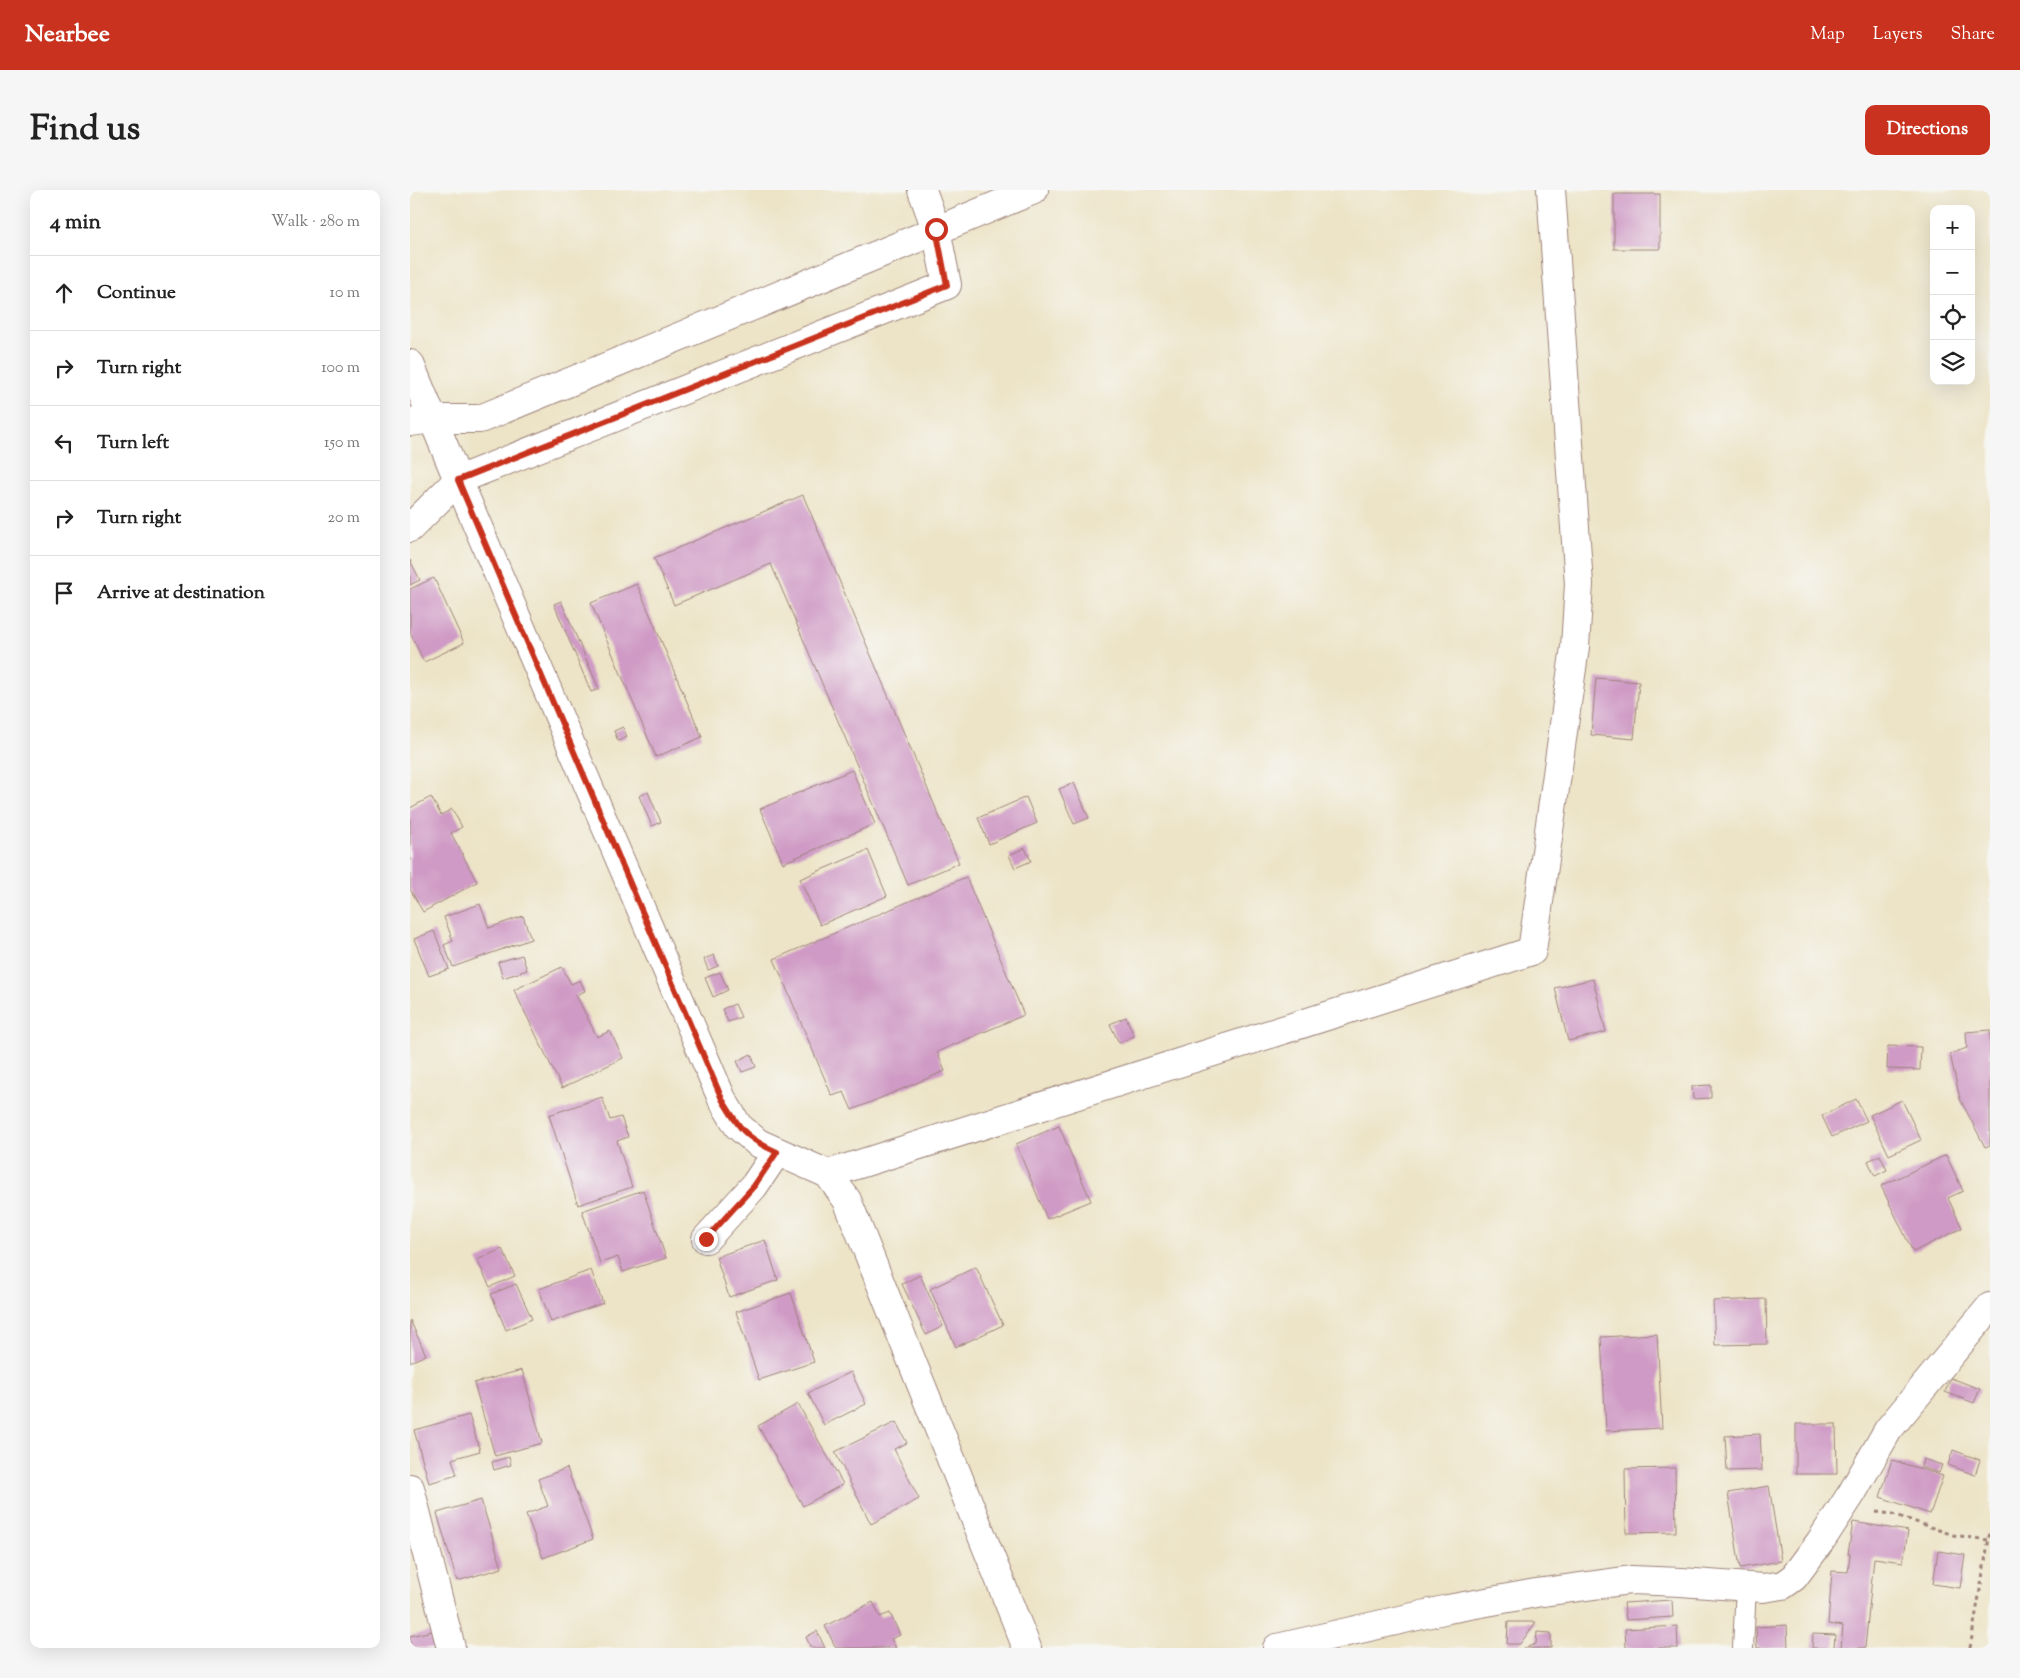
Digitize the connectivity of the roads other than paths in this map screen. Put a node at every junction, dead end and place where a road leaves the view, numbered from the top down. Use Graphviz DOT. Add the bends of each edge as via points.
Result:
graph roads {
  1 [pos="922,190"];
  2 [pos="1034,190"];
  3 [pos="1551,190"];
  4 [pos="936,229"];
  5 [pos="410,364"];
  6 [pos="422,420"];
  7 [pos="458,480"];
  8 [pos="410,528"];
  9 [pos="777,1152"];
  10 [pos="828,1174"];
  11 [pos="706,1239"];
  12 [pos="1990,1307"];
  13 [pos="410,1488"];
  14 [pos="1746,1586"];
  15 [pos="1343,1641"];
  16 [pos="450,1648"];
  17 [pos="1027,1648"];
  18 [pos="1277,1648"];
  19 [pos="1743,1648"];
  1 -- 4 [label="street"];
  2 -- 4 [label="street"];
  3 -- 10 [label="street" via="1579,584 1575,647 1532,951"];
  4 -- 6 [label="street" via="480,419"];
  4 -- 7 [label="street" via="947,285"];
  5 -- 6 [label="street"];
  6 -- 7 [label="street"];
  7 -- 8 [label="street"];
  7 -- 9 [label="street" via="722,1099 738,1126 758,1143"];
  9 -- 10 [label="street"];
  9 -- 11 [label="street" via="754,1186"];
  10 -- 17 [label="street" via="847,1200"];
  12 -- 14 [label="street" via="1888,1430 1844,1506 1794,1577 1783,1585"];
  13 -- 16 [label="street"];
  14 -- 15 [label="street" via="1632,1580 1536,1593 1411,1616"];
  14 -- 19 [label="lane"];
  15 -- 18 [label="street"];
}
